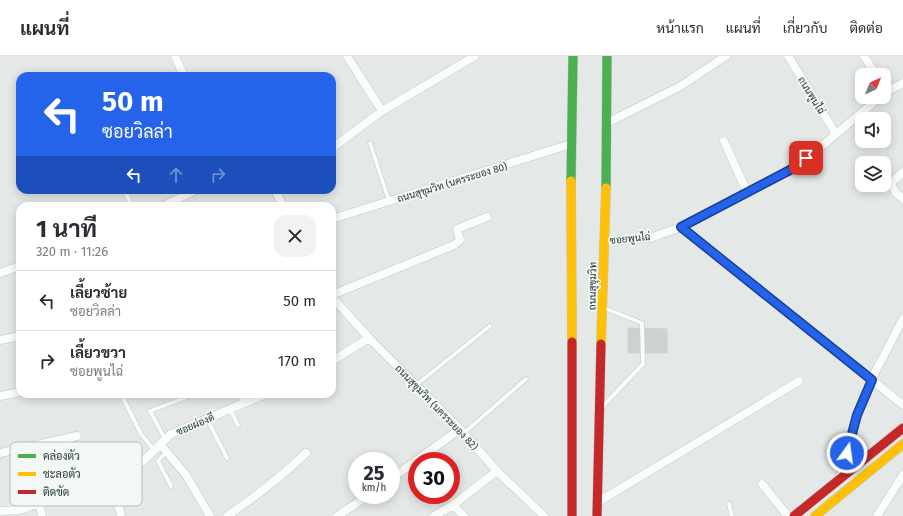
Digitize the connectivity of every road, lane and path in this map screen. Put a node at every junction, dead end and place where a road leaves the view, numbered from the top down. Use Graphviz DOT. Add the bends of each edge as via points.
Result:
graph roads {
  1 [pos="175,56"];
  2 [pos="347,56"];
  3 [pos="475,56"];
  4 [pos="573,56"];
  5 [pos="607,56"];
  6 [pos="726,56"];
  7 [pos="788,56"];
  8 [pos="864,56"];
  9 [pos="872,68"];
  10 [pos="182,72"];
  11 [pos="903,83"];
  12 [pos="891,88"];
  13 [pos="870,104"];
  14 [pos="382,110"];
  15 [pos="607,123"];
  16 [pos="836,134"];
  17 [pos="724,141"];
  18 [pos="370,142"];
  19 [pos="571,144"];
  20 [pos="336,145"];
  21 [pos="903,172"];
  22 [pos="747,192"];
  23 [pos="188,194"];
  24 [pos="903,199"];
  25 [pos="389,201"];
  26 [pos="171,202"];
  27 [pos="336,218"];
  28 [pos="487,218"];
  29 [pos="681,227"];
  30 [pos="604,241"];
  31 [pos="16,267"];
  32 [pos="0,273"];
  33 [pos="336,294"];
  34 [pos="336,301"];
  35 [pos="602,307"];
  36 [pos="903,319"];
  37 [pos="490,326"];
  38 [pos="16,337"];
  39 [pos="369,338"];
  40 [pos="0,340"];
  41 [pos="336,358"];
  42 [pos="526,379"];
  43 [pos="872,380"];
  44 [pos="799,381"];
  45 [pos="416,385"];
  46 [pos="16,393"];
  47 [pos="0,396"];
  48 [pos="123,398"];
  49 [pos="184,398"];
  50 [pos="243,398"];
  51 [pos="257,398"];
  52 [pos="245,403"];
  53 [pos="903,405"];
  54 [pos="230,409"];
  55 [pos="600,409"];
  56 [pos="207,419"];
  57 [pos="238,425"];
  58 [pos="903,428"];
  59 [pos="462,431"];
  60 [pos="77,436"];
  61 [pos="50,442"];
  62 [pos="903,444"];
  63 [pos="162,447"];
  64 [pos="10,451"];
  65 [pos="0,453"];
  66 [pos="306,453"];
  67 [pos="227,458"];
  68 [pos="142,462"];
  69 [pos="497,471"];
  70 [pos="400,473"];
  71 [pos="903,475"];
  72 [pos="840,478"];
  73 [pos="762,484"];
  74 [pos="171,486"];
  75 [pos="598,502"];
  76 [pos="355,504"];
  77 [pos="729,504"];
  78 [pos="452,505"];
  79 [pos="30,506"];
  80 [pos="40,506"];
  81 [pos="119,506"];
  82 [pos="0,511"];
  83 [pos="42,516"];
  84 [pos="121,516"];
  85 [pos="210,516"];
  86 [pos="227,516"];
  87 [pos="337,516"];
  88 [pos="434,516"];
  89 [pos="464,516"];
  90 [pos="544,516"];
  91 [pos="572,516"];
  92 [pos="598,516"];
  93 [pos="732,516"];
  94 [pos="788,516"];
  95 [pos="794,516"];
  96 [pos="815,516"];
  97 [pos="877,516"];
  1 -- 10 [label="street"];
  2 -- 14 [label="street"];
  3 -- 14 [label="street"];
  4 -- 19 [label="main road, ถนนสุขุมวิท"];
  5 -- 15 [label="main road, ถนนสุขุมวิท"];
  6 -- 15 [label="street" via="679,87"];
  7 -- 16 [label="street, ถนนพูนไฉ่"];
  8 -- 9 [label="street"];
  11 -- 12 [label="street, ซอยพูนไฉ่"];
  13 -- 16 [label="street, ซอยพูนไฉ่"];
  14 -- 20 [label="street"];
  15 -- 30 [label="main road, ถนนสุขุมวิท"];
  16 -- 22 [label="street, ซอยพูนไฉ่" via="790,170"];
  17 -- 22 [label="street"];
  18 -- 25 [label="lane"];
  19 -- 25 [label="street, ถนนสุขุมวิท (นครระยอง 80)"];
  19 -- 91 [label="main road, ถนนสุขุมวิท"];
  21 -- 24 [label="street" via="891,183 895,192"];
  22 -- 29 [label="street, ซอยพูนไฉ่"];
  23 -- 26 [label="street"];
  25 -- 27 [label="street, ถนนสุขุมวิท (นครระยอง 80)"];
  28 -- 33 [label="street" via="457,229 460,240 454,245"];
  29 -- 30 [label="street, ซอยพูนไฉ่" via="650,238"];
  29 -- 43 [label="street"];
  30 -- 35 [label="main road, ถนนสุขุมวิท"];
  31 -- 32 [label="street"];
  34 -- 39 [label="street, ถนนสุขุมวิท (นครระยอง 82)"];
  35 -- 55 [label="main road, ถนนสุขุมวิท"];
  35 -- 55 [label="lane" via="642,324 643,364"];
  36 -- 43 [label="street"];
  37 -- 45 [label="lane"];
  38 -- 40 [label="street"];
  39 -- 41 [label="street"];
  39 -- 45 [label="street, ถนนสุขุมวิท (นครระยอง 82)"];
  42 -- 59 [label="lane"];
  43 -- 53 [label="street"];
  43 -- 72 [label="street" via="857,415"];
  44 -- 75 [label="street"];
  45 -- 59 [label="street, ถนนสุขุมวิท (นครระยอง 82)"];
  46 -- 47 [label="street"];
  48 -- 63 [label="lane" via="141,434"];
  49 -- 63 [label="lane" via="150,411"];
  50 -- 52 [label="street"];
  51 -- 52 [label="street, ซอยผ่องดี"];
  52 -- 54 [label="street, ซอยผ่องดี"];
  54 -- 56 [label="street, ซอยผ่องดี"];
  54 -- 57 [label="lane"];
  55 -- 75 [label="main road, ถนนสุขุมวิท"];
  56 -- 63 [label="street, ซอยผ่องดี" via="171,434"];
  56 -- 67 [label="lane"];
  58 -- 72 [label="main road"];
  59 -- 69 [label="street, ถนนสุขุมวิท (นครระยอง 82)"];
  59 -- 70 [label="street"];
  60 -- 61 [label="street"];
  62 -- 96 [label="main road"];
  63 -- 68 [label="street, ซอยผ่องดี"];
  63 -- 74 [label="lane" via="158,461"];
  63 -- 85 [label="street" via="186,475"];
  64 -- 65 [label="street"];
  66 -- 86 [label="street" via="250,501"];
  69 -- 78 [label="street"];
  69 -- 90 [label="street, ถนนสุขุมวิท (นครระยอง 82)"];
  71 -- 97 [label="street"];
  72 -- 95 [label="main road"];
  73 -- 94 [label="street"];
  75 -- 92 [label="main road, ถนนสุขุมวิท"];
  76 -- 87 [label="street"];
  77 -- 93 [label="lane"];
  78 -- 88 [label="street"];
  78 -- 89 [label="street"];
  79 -- 82 [label="street, ซอยผ่องดี" via="20,510"];
  80 -- 83 [label="street"];
  81 -- 84 [label="street"];
}
